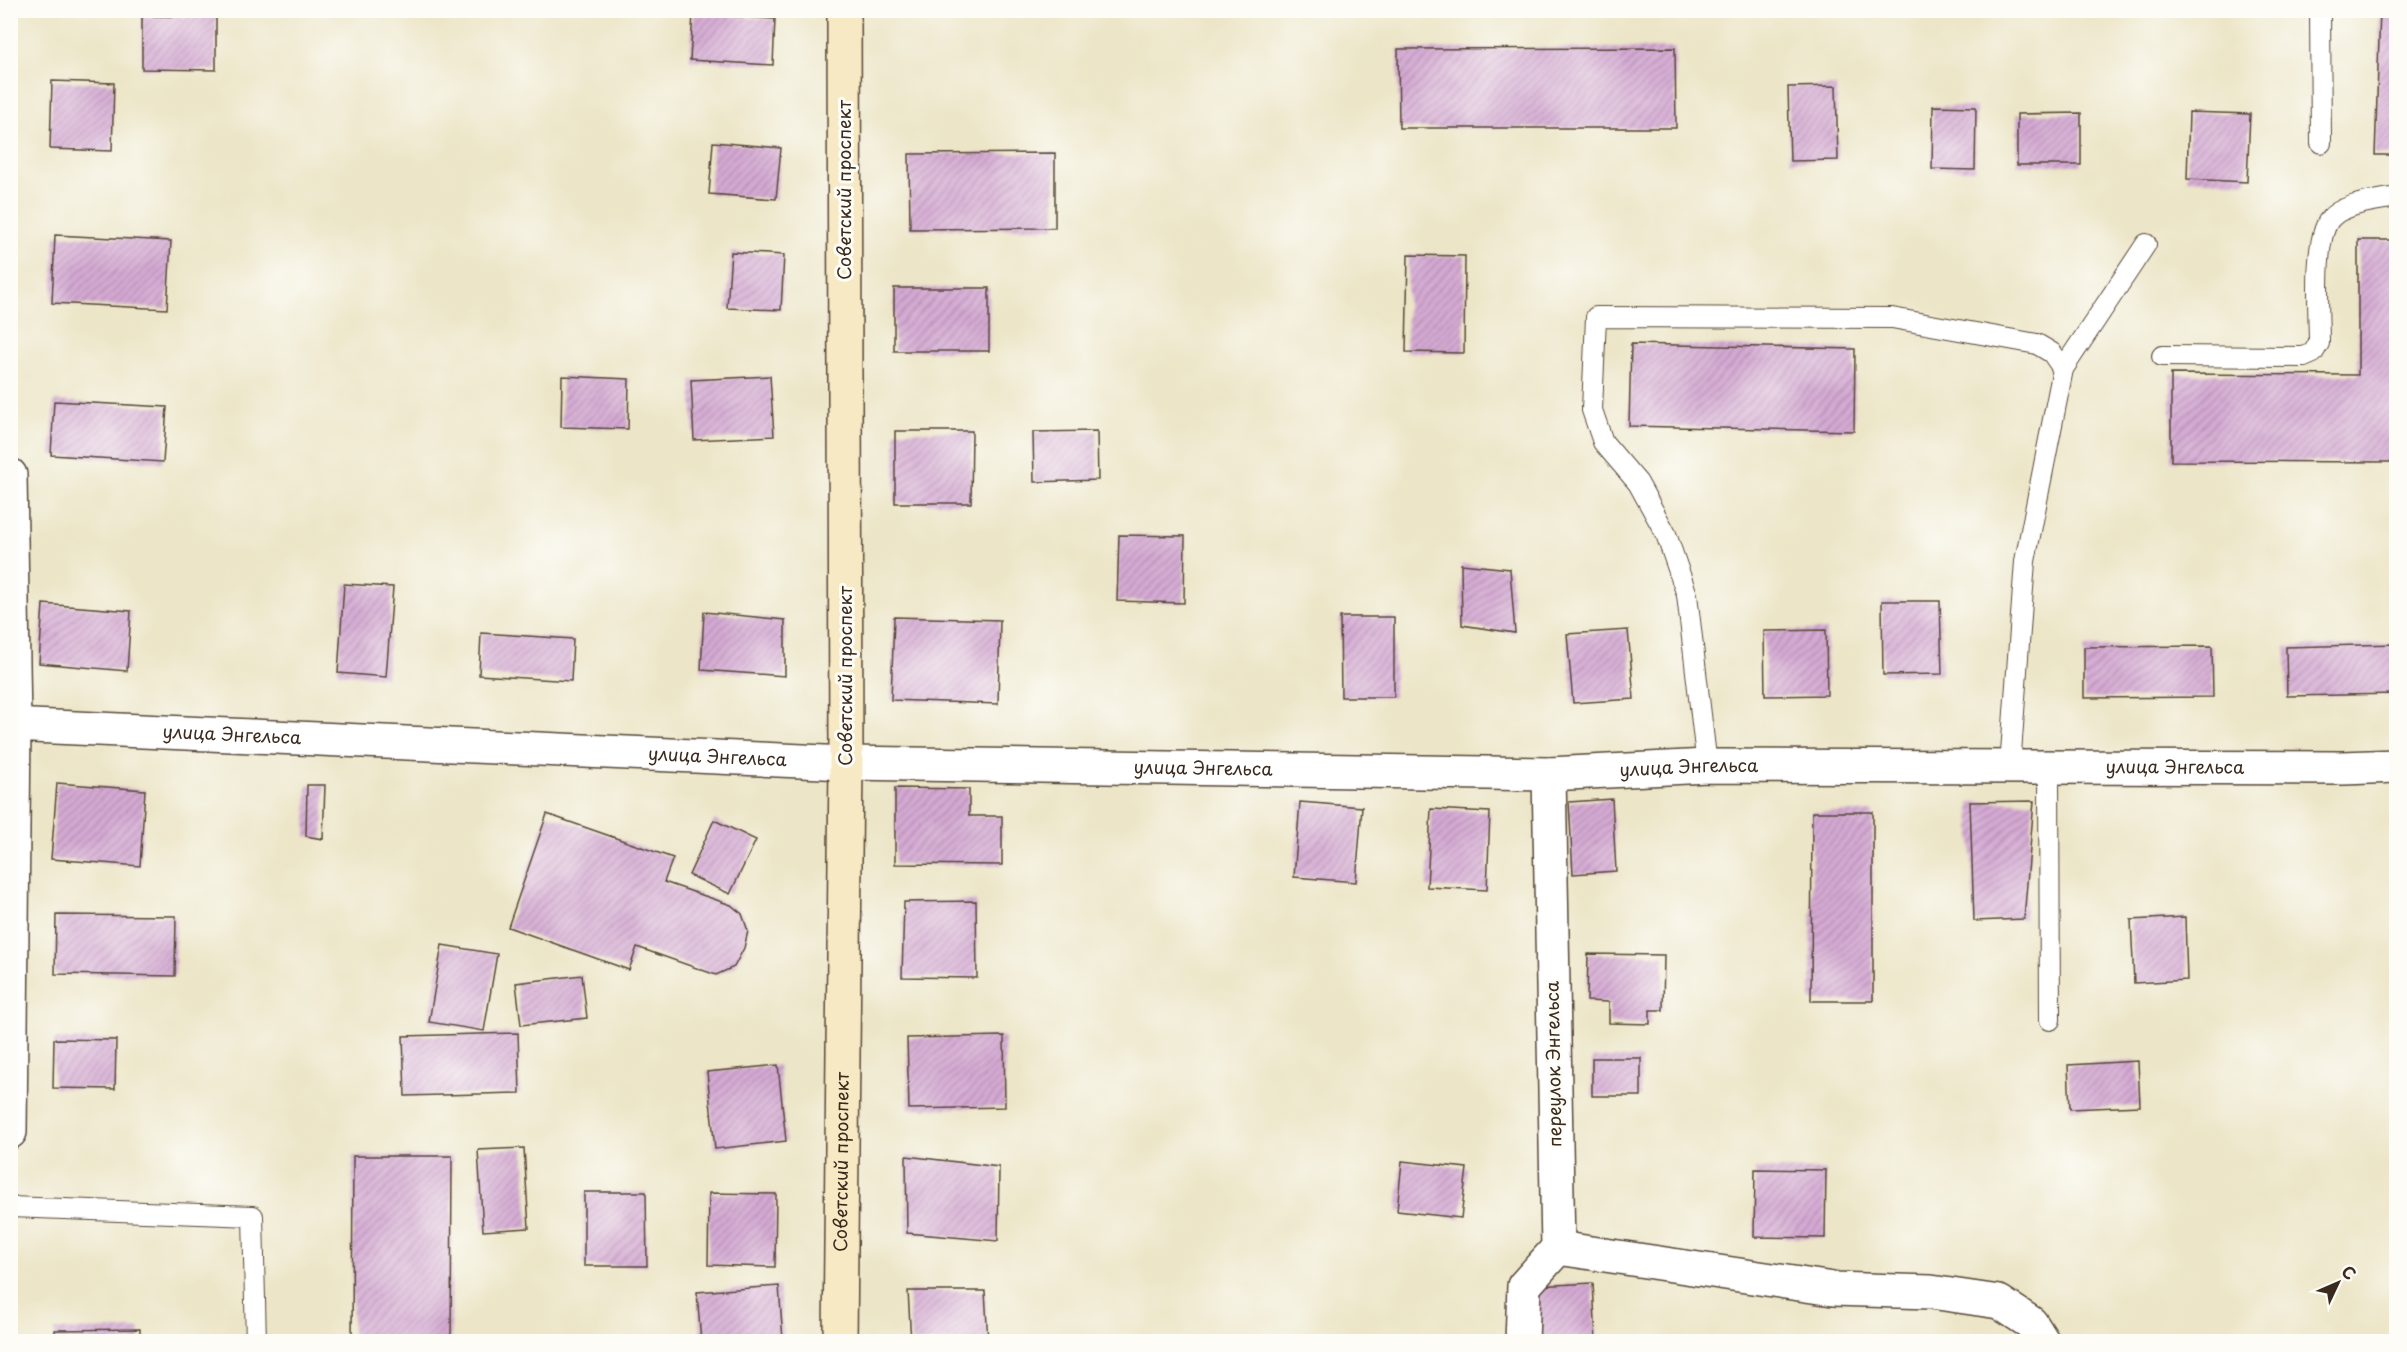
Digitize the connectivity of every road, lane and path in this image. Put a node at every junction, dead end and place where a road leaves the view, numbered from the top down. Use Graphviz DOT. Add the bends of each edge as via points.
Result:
graph roads {
  1 [pos="844,10"];
  2 [pos="2320,10"];
  3 [pos="2321,143"];
  4 [pos="2397,198"];
  5 [pos="2146,244"];
  6 [pos="2162,356"];
  7 [pos="2063,369"];
  8 [pos="10,475"];
  9 [pos="12,725"];
  10 [pos="846,763"];
  11 [pos="1707,766"];
  12 [pos="2010,766"];
  13 [pos="2397,766"];
  14 [pos="2049,768"];
  15 [pos="1549,774"];
  16 [pos="2050,1020"];
  17 [pos="10,1132"];
  18 [pos="10,1207"];
  19 [pos="1558,1248"];
  20 [pos="256,1341"];
  21 [pos="840,1341"];
  22 [pos="1522,1341"];
  23 [pos="2043,1341"];
  1 -- 10 [label="main road, Советский проспект"];
  2 -- 3 [label="lane"];
  4 -- 6 [label="lane" via="2350,206 2331,218 2320,242 2319,343 2313,353 2304,357"];
  5 -- 7 [label="lane"];
  7 -- 11 [label="lane" via="2052,353 2037,344 1892,318 1596,317 1592,410 1603,442 1638,483 1666,534 1687,595"];
  7 -- 12 [label="lane" via="2025,561"];
  8 -- 9 [label="street"];
  9 -- 10 [label="street, улица Энгельса"];
  9 -- 17 [label="street"];
  10 -- 15 [label="street, улица Энгельса"];
  10 -- 21 [label="main road, Советский проспект"];
  11 -- 12 [label="street, улица Энгельса"];
  11 -- 15 [label="street, улица Энгельса"];
  12 -- 14 [label="street, улица Энгельса"];
  13 -- 14 [label="street, улица Энгельса"];
  14 -- 16 [label="lane"];
  15 -- 19 [label="street, переулок Энгельса"];
  18 -- 20 [label="lane" via="253,1216"];
  19 -- 22 [label="street" via="1524,1286"];
  19 -- 23 [label="street" via="1833,1289 1931,1292 1999,1302 2031,1323"];
}
